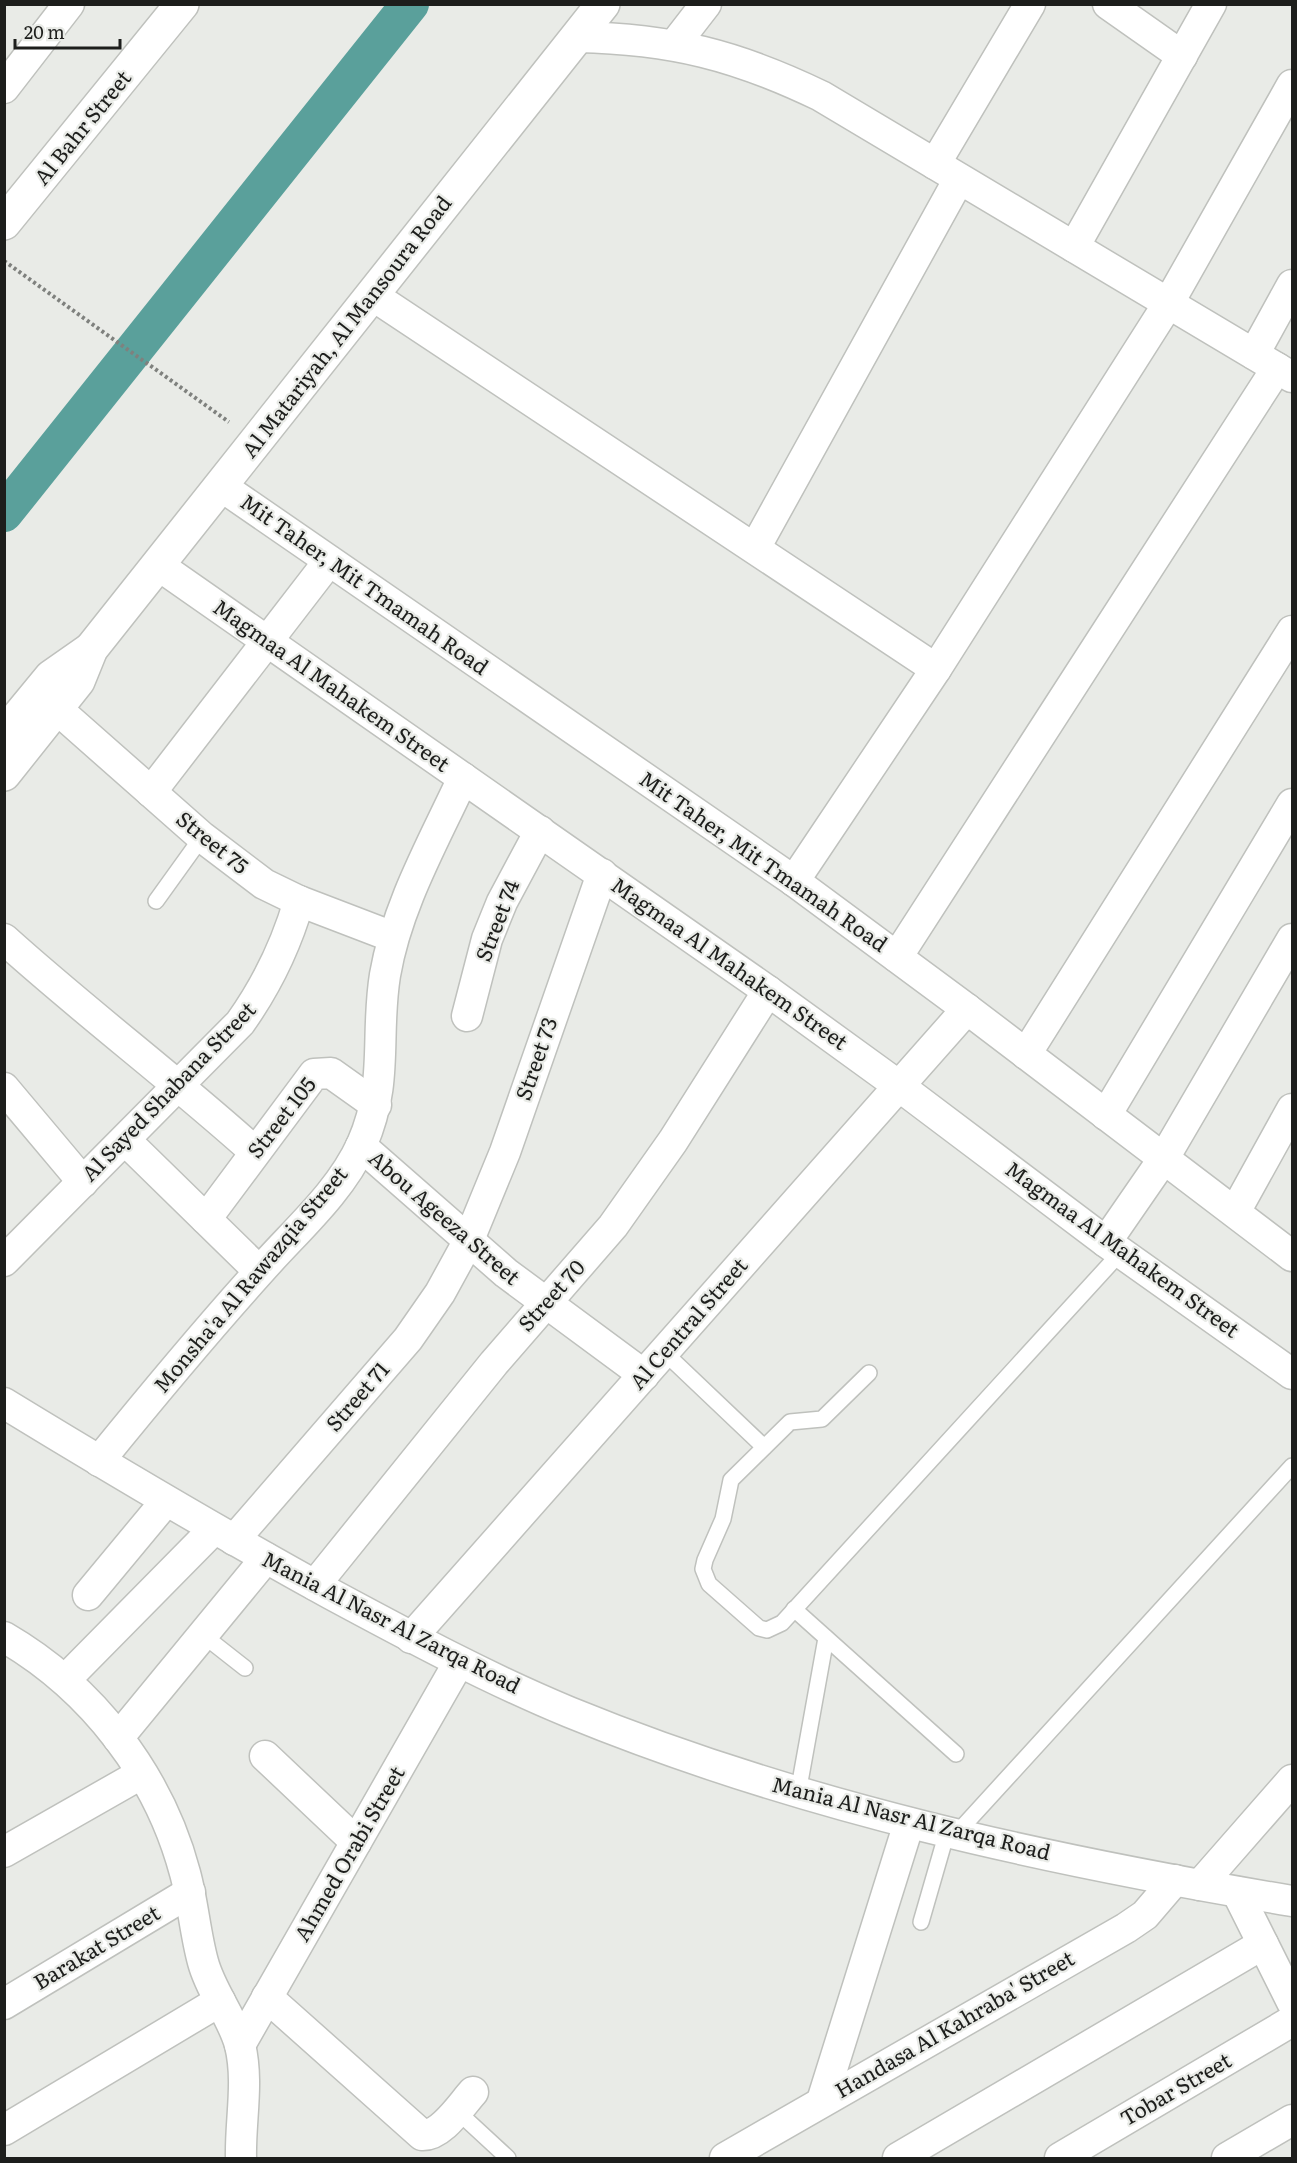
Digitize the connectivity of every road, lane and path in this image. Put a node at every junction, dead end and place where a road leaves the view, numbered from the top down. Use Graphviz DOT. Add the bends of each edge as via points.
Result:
graph roads {
  1 [pos="69,4"];
  2 [pos="182,4"];
  3 [pos="603,4"];
  4 [pos="706,4"];
  5 [pos="1030,4"];
  6 [pos="1108,4"];
  7 [pos="1211,4"];
  8 [pos="577,37"];
  9 [pos="675,44"];
  10 [pos="1182,56"];
  11 [pos="1293,85"];
  12 [pos="4,88"];
  13 [pos="947,172"];
  14 [pos="4,223"];
  15 [pos="1074,247"];
  16 [pos="4,261"];
  17 [pos="1293,285"];
  18 [pos="372,295"];
  19 [pos="1168,304"];
  20 [pos="1275,366"];
  21 [pos="256,441"];
  22 [pos="221,486"];
  23 [pos="755,548"];
  24 [pos="329,561"];
  25 [pos="158,566"];
  26 [pos="1293,632"];
  27 [pos="267,642"];
  28 [pos="91,649"];
  29 [pos="936,669"];
  30 [pos="57,709"];
  31 [pos="4,734"];
  32 [pos="4,774"];
  33 [pos="463,778"];
  34 [pos="151,792"];
  35 [pos="1293,804"];
  36 [pos="540,831"];
  37 [pos="202,837"];
  38 [pos="602,874"];
  39 [pos="794,881"];
  40 [pos="156,901"];
  41 [pos="299,901"];
  42 [pos="393,937"];
  43 [pos="4,939"];
  44 [pos="1293,939"];
  45 [pos="897,957"];
  46 [pos="768,991"];
  47 [pos="967,1009"];
  48 [pos="467,1016"];
  49 [pos="1026,1054"];
  50 [pos="178,1085"];
  51 [pos="899,1086"];
  52 [pos="4,1088"];
  53 [pos="376,1105"];
  54 [pos="1293,1109"];
  55 [pos="1106,1115"];
  56 [pos="125,1140"];
  57 [pos="361,1146"];
  58 [pos="255,1152"];
  59 [pos="1164,1158"];
  60 [pos="84,1182"];
  61 [pos="1235,1212"];
  62 [pos="206,1219"];
  63 [pos="468,1242"];
  64 [pos="1113,1247"];
  65 [pos="9,1248"];
  66 [pos="1293,1256"];
  67 [pos="259,1271"];
  68 [pos="545,1304"];
  69 [pos="664,1352"];
  70 [pos="868,1374"];
  71 [pos="1293,1374"];
  72 [pos="644,1375"];
  73 [pos="4,1403"];
  74 [pos="764,1447"];
  75 [pos="99,1461"];
  76 [pos="1293,1466"];
  77 [pos="166,1501"];
  78 [pos="224,1535"];
  79 [pos="266,1558"];
  80 [pos="315,1585"];
  81 [pos="88,1595"];
  82 [pos="794,1609"];
  83 [pos="203,1635"];
  84 [pos="4,1637"];
  85 [pos="411,1638"];
  86 [pos="826,1638"];
  87 [pos="459,1662"];
  88 [pos="245,1668"];
  89 [pos="66,1679"];
  90 [pos="118,1738"];
  91 [pos="956,1754"];
  92 [pos="265,1756"];
  93 [pos="141,1774"];
  94 [pos="1293,1780"];
  95 [pos="798,1793"];
  96 [pos="909,1823"];
  97 [pos="952,1833"];
  98 [pos="356,1842"];
  99 [pos="4,1852"];
  100 [pos="1187,1882"];
  101 [pos="190,1892"];
  102 [pos="1237,1892"];
  103 [pos="1293,1901"];
  104 [pos="921,1922"];
  105 [pos="1263,1944"];
  106 [pos="267,1997"];
  107 [pos="220,2001"];
  108 [pos="1293,2002"];
  109 [pos="4,2004"];
  110 [pos="1293,2021"];
  111 [pos="240,2045"];
  112 [pos="464,2101"];
  113 [pos="822,2101"];
  114 [pos="1293,2120"];
  115 [pos="4,2130"];
  116 [pos="241,2158"];
  117 [pos="507,2158"];
  118 [pos="725,2158"];
  119 [pos="898,2158"];
  120 [pos="1059,2158"];
  121 [pos="1227,2158"];
  1 -- 12 [label="street"];
  2 -- 14 [label="main road, Al Bahr Street"];
  3 -- 8 [label="main road, Al Matariyah, Al Mansoura Road"];
  4 -- 9 [label="street"];
  5 -- 13 [label="street"];
  6 -- 10 [label="street"];
  7 -- 10 [label="street"];
  8 -- 9 [label="street"];
  8 -- 18 [label="main road, Al Matariyah, Al Mansoura Road"];
  9 -- 13 [label="street" via="769,71 821,96"];
  10 -- 15 [label="street"];
  11 -- 19 [label="street"];
  13 -- 15 [label="street"];
  13 -- 23 [label="street"];
  15 -- 19 [label="street"];
  16 -- 21 [label="path"];
  17 -- 20 [label="street"];
  18 -- 21 [label="main road, Al Matariyah, Al Mansoura Road"];
  18 -- 23 [label="street"];
  19 -- 20 [label="street"];
  19 -- 29 [label="street"];
  20 -- 45 [label="street"];
  21 -- 22 [label="main road, Al Matariyah, Al Mansoura Road"];
  22 -- 24 [label="street, Mit Taher, Mit Tmamah Road"];
  22 -- 25 [label="main road, Al Matariyah, Al Mansoura Road"];
  23 -- 29 [label="street"];
  24 -- 27 [label="street"];
  24 -- 39 [label="street, Mit Taher, Mit Tmamah Road"];
  25 -- 27 [label="street, Magmaa Al Mahakem Street"];
  25 -- 28 [label="main road, Al Matariyah, Al Mansoura Road"];
  26 -- 49 [label="street"];
  27 -- 33 [label="street, Magmaa Al Mahakem Street"];
  27 -- 34 [label="street"];
  28 -- 30 [label="main road, Al Matariyah, Al Mansoura Road" via="78,681"];
  28 -- 31 [label="main road, Al Matariyah, Al Mansoura Road" via="51,677"];
  29 -- 39 [label="street"];
  30 -- 32 [label="main road, Al Matariyah, Al Mansoura Road"];
  30 -- 34 [label="street, Street 75"];
  33 -- 36 [label="street, Magmaa Al Mahakem Street"];
  33 -- 42 [label="street, Monsha'a Al Rawazqia Street"];
  34 -- 37 [label="street, Street 75"];
  35 -- 55 [label="street"];
  36 -- 38 [label="street, Magmaa Al Mahakem Street"];
  36 -- 48 [label="street, Street 74" via="487,939"];
  37 -- 40 [label="lane"];
  37 -- 41 [label="street, Street 75" via="264,884"];
  38 -- 46 [label="street, Magmaa Al Mahakem Street"];
  38 -- 63 [label="street, Street 73" via="501,1161"];
  39 -- 45 [label="street, Mit Taher, Mit Tmamah Road"];
  41 -- 42 [label="street, Street 75"];
  41 -- 50 [label="street, Al Sayed Shabana Street" via="289,934 259,996 240,1023"];
  42 -- 53 [label="street, Monsha'a Al Rawazqia Street" via="385,976"];
  43 -- 50 [label="street"];
  44 -- 59 [label="street"];
  45 -- 47 [label="street, Mit Taher, Mit Tmamah Road"];
  46 -- 51 [label="street, Magmaa Al Mahakem Street"];
  46 -- 68 [label="street, Street 70" via="644,1184"];
  47 -- 49 [label="street, Mit Taher, Mit Tmamah Road"];
  47 -- 51 [label="street, Al Central Street"];
  49 -- 55 [label="street, Mit Taher, Mit Tmamah Road"];
  50 -- 56 [label="street, Al Sayed Shabana Street"];
  50 -- 58 [label="street"];
  51 -- 64 [label="street, Magmaa Al Mahakem Street"];
  51 -- 69 [label="street, Al Central Street"];
  52 -- 60 [label="street"];
  53 -- 57 [label="street, Monsha'a Al Rawazqia Street"];
  53 -- 58 [label="street, Street 105" via="336,1076 320,1072 310,1078"];
  54 -- 61 [label="street"];
  55 -- 59 [label="street, Mit Taher, Mit Tmamah Road"];
  56 -- 60 [label="street, Al Sayed Shabana Street"];
  56 -- 62 [label="street"];
  57 -- 63 [label="street, Abou Ageeza Street"];
  57 -- 67 [label="street, Monsha'a Al Rawazqia Street" via="333,1188"];
  58 -- 62 [label="street, Street 105"];
  59 -- 61 [label="street, Mit Taher, Mit Tmamah Road"];
  59 -- 64 [label="street"];
  60 -- 65 [label="street, Al Sayed Shabana Street"];
  61 -- 66 [label="street, Mit Taher, Mit Tmamah Road"];
  62 -- 67 [label="street"];
  63 -- 68 [label="street, Abou Ageeza Street"];
  63 -- 78 [label="street, Street 71" via="440,1293 408,1339"];
  64 -- 71 [label="street, Magmaa Al Mahakem Street"];
  64 -- 82 [label="lane"];
  67 -- 75 [label="street, Monsha'a Al Rawazqia Street"];
  68 -- 72 [label="street, Abou Ageeza Street"];
  68 -- 80 [label="street, Street 70"];
  69 -- 72 [label="street, Al Central Street"];
  69 -- 74 [label="lane"];
  70 -- 74 [label="lane" via="822,1419 790,1422"];
  72 -- 85 [label="street, Al Central Street"];
  73 -- 75 [label="street, Mania Al Nasr Al Zarqa Road"];
  74 -- 82 [label="lane" via="731,1480 723,1519 703,1569 710,1584 759,1628 774,1628"];
  75 -- 77 [label="street, Mania Al Nasr Al Zarqa Road"];
  76 -- 97 [label="lane"];
  77 -- 78 [label="street, Mania Al Nasr Al Zarqa Road"];
  77 -- 81 [label="street"];
  78 -- 79 [label="street, Mania Al Nasr Al Zarqa Road"];
  78 -- 89 [label="street, Street 71"];
  79 -- 80 [label="street, Mania Al Nasr Al Zarqa Road"];
  79 -- 83 [label="street"];
  80 -- 85 [label="street, Mania Al Nasr Al Zarqa Road"];
  82 -- 86 [label="lane"];
  83 -- 88 [label="lane"];
  83 -- 90 [label="street"];
  84 -- 89 [label="street"];
  85 -- 87 [label="street, Mania Al Nasr Al Zarqa Road"];
  86 -- 91 [label="lane"];
  86 -- 95 [label="lane"];
  87 -- 95 [label="street, Mania Al Nasr Al Zarqa Road" via="567,1711 679,1755"];
  87 -- 98 [label="street, Ahmed Orabi Street"];
  89 -- 90 [label="street"];
  90 -- 93 [label="street"];
  92 -- 98 [label="street"];
  93 -- 99 [label="street"];
  93 -- 101 [label="street" via="162,1812"];
  94 -- 100 [label="street, Handasa Al Kahraba' Street"];
  95 -- 96 [label="street, Mania Al Nasr Al Zarqa Road"];
  96 -- 97 [label="street, Mania Al Nasr Al Zarqa Road"];
  96 -- 113 [label="street"];
  97 -- 100 [label="street, Mania Al Nasr Al Zarqa Road"];
  97 -- 104 [label="lane"];
  98 -- 106 [label="street, Ahmed Orabi Street"];
  100 -- 102 [label="street, Mania Al Nasr Al Zarqa Road"];
  100 -- 113 [label="street, Handasa Al Kahraba' Street" via="1126,1928"];
  101 -- 107 [label="street" via="203,1965"];
  101 -- 109 [label="street, Barakat Street"];
  102 -- 103 [label="street, Mania Al Nasr Al Zarqa Road"];
  102 -- 105 [label="street"];
  105 -- 108 [label="street"];
  105 -- 119 [label="street"];
  106 -- 111 [label="street, Ahmed Orabi Street"];
  106 -- 112 [label="street" via="418,2133 435,2133"];
  107 -- 111 [label="street"];
  107 -- 115 [label="street"];
  110 -- 120 [label="street, Tobar Street"];
  111 -- 116 [label="street" via="244,2069"];
  112 -- 117 [label="lane"];
  113 -- 118 [label="street, Handasa Al Kahraba' Street"];
  114 -- 121 [label="street"];
}
